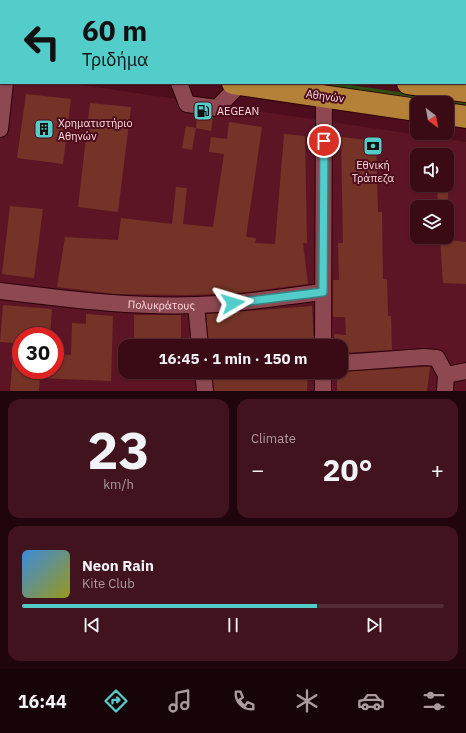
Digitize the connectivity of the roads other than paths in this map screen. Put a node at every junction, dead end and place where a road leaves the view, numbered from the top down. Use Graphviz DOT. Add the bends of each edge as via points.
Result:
graph roads {
  1 [pos="6,84"];
  2 [pos="179,84"];
  3 [pos="236,84"];
  4 [pos="415,84"];
  5 [pos="466,91"];
  6 [pos="324,96"];
  7 [pos="410,109"];
  8 [pos="454,115"];
  9 [pos="466,117"];
  10 [pos="0,129"];
  11 [pos="0,291"];
  12 [pos="323,292"];
  13 [pos="196,305"];
  14 [pos="199,339"];
  15 [pos="323,339"];
  16 [pos="348,362"];
  17 [pos="466,371"];
  18 [pos="446,375"];
  19 [pos="204,379"];
  20 [pos="323,379"];
  21 [pos="205,391"];
  22 [pos="323,391"];
  23 [pos="445,391"];
  1 -- 10 [label="street"];
  2 -- 3 [label="street" via="187,104 217,108"];
  3 -- 6 [label="highway, Αθηνών"];
  4 -- 5 [label="highway"];
  6 -- 7 [label="highway, Αθηνών"];
  6 -- 12 [label="street"];
  8 -- 9 [label="highway"];
  11 -- 13 [label="street, Πολυκράτους" via="72,300"];
  12 -- 13 [label="street, Πολυκράτους"];
  12 -- 15 [label="street"];
  13 -- 14 [label="street"];
  16 -- 18 [label="street" via="437,358"];
  17 -- 18 [label="street"];
  18 -- 23 [label="street"];
  19 -- 21 [label="street"];
  20 -- 22 [label="street"];
}
